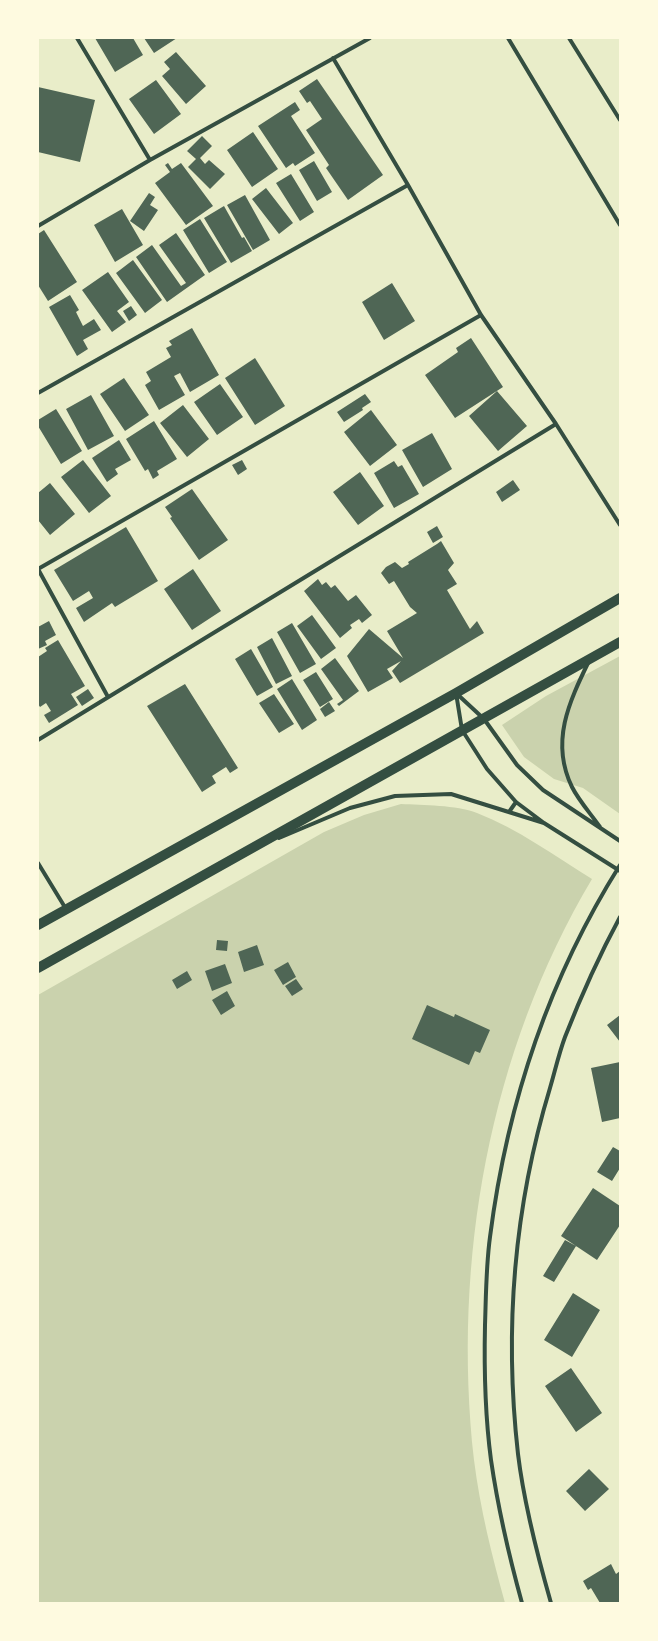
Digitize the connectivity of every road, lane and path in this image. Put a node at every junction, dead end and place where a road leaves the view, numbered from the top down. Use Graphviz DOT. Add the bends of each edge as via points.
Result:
graph roads {
  1 [pos="77,38"];
  2 [pos="370,38"];
  3 [pos="508,38"];
  4 [pos="569,38"];
  5 [pos="333,58"];
  6 [pos="620,120"];
  7 [pos="150,160"];
  8 [pos="408,185"];
  9 [pos="620,225"];
  10 [pos="38,226"];
  11 [pos="481,314"];
  12 [pos="38,393"];
  13 [pos="556,424"];
  14 [pos="620,525"];
  15 [pos="38,569"];
  16 [pos="620,598"];
  17 [pos="620,642"];
  18 [pos="590,659"];
  19 [pos="456,693"];
  20 [pos="108,697"];
  21 [pos="484,718"];
  22 [pos="462,730"];
  23 [pos="38,740"];
  24 [pos="516,802"];
  25 [pos="509,812"];
  26 [pos="544,823"];
  27 [pos="602,829"];
  28 [pos="620,841"];
  29 [pos="246,852"];
  30 [pos="38,863"];
  31 [pos="620,865"];
  32 [pos="619,870"];
  33 [pos="66,910"];
  34 [pos="620,918"];
  35 [pos="38,925"];
  36 [pos="38,968"];
  37 [pos="522,1603"];
  38 [pos="551,1603"];
  1 -- 7 [label="street"];
  2 -- 5 [label="street"];
  3 -- 9 [label="street"];
  4 -- 6 [label="street"];
  5 -- 7 [label="street"];
  5 -- 8 [label="street"];
  7 -- 10 [label="street"];
  8 -- 11 [label="street"];
  8 -- 12 [label="street"];
  11 -- 13 [label="street"];
  11 -- 15 [label="street"];
  13 -- 14 [label="street"];
  13 -- 20 [label="street"];
  15 -- 20 [label="street"];
  16 -- 19 [label="main road"];
  17 -- 18 [label="main road"];
  18 -- 21 [label="main road"];
  18 -- 27 [label="street" via="571,698 562,735 563,762 572,787"];
  19 -- 21 [label="street"];
  19 -- 22 [label="street"];
  19 -- 33 [label="main road"];
  20 -- 23 [label="street"];
  21 -- 22 [label="main road"];
  21 -- 27 [label="street" via="517,765 543,790"];
  22 -- 24 [label="street" via="487,769"];
  22 -- 29 [label="main road"];
  24 -- 25 [label="street"];
  24 -- 26 [label="street"];
  25 -- 26 [label="street"];
  25 -- 29 [label="street" via="451,794 395,796 350,808"];
  26 -- 32 [label="street"];
  27 -- 28 [label="street"];
  29 -- 36 [label="main road"];
  30 -- 33 [label="street"];
  31 -- 32 [label="street"];
  32 -- 37 [label="street" via="601,895 575,944 539,1029 513,1114 499,1179 490,1239 484,1358 486,1410 499,1508"];
  33 -- 35 [label="main road"];
  34 -- 38 [label="street" via="599,956 564,1038 525,1184 517,1241 512,1357 517,1440 535,1547"];
}
